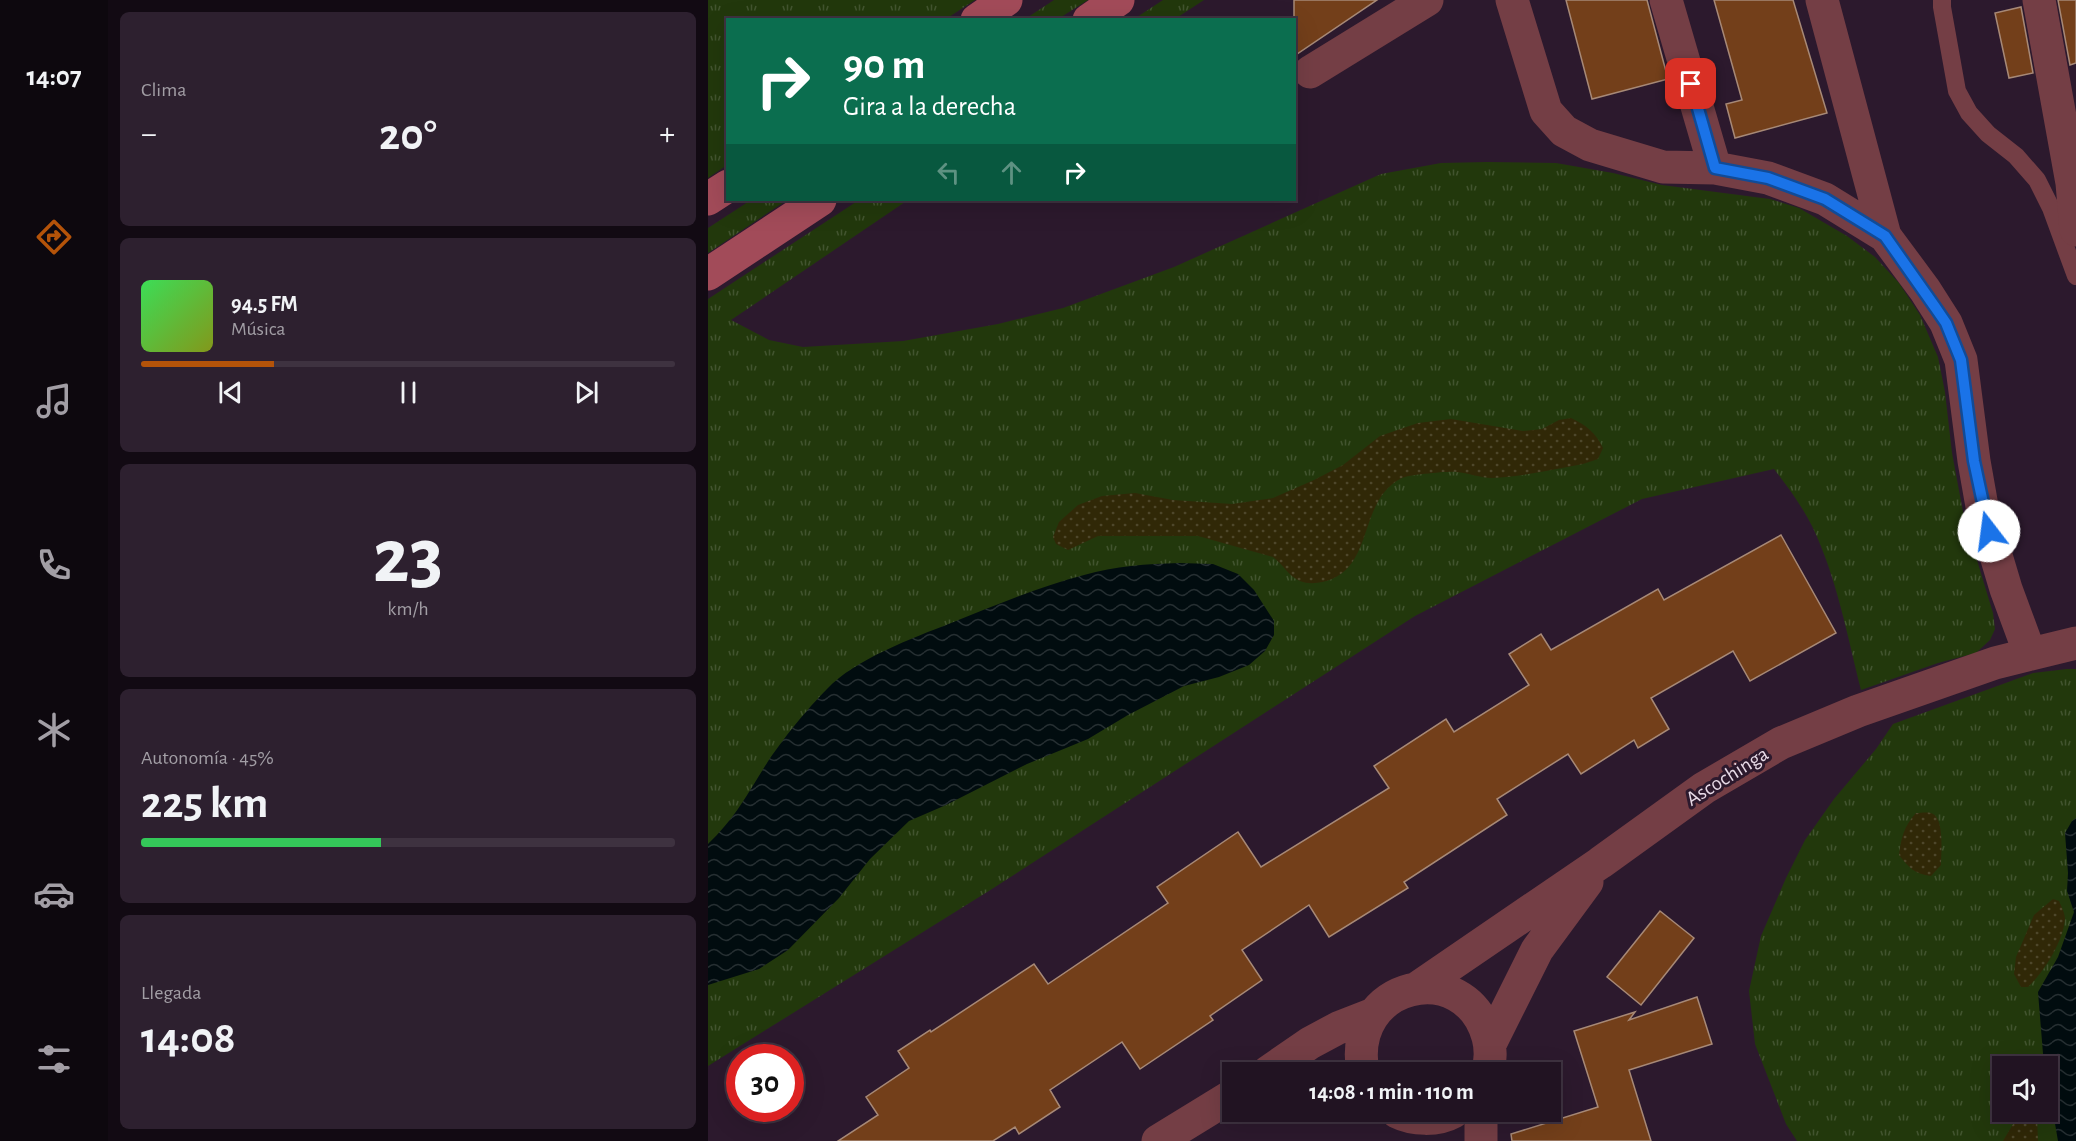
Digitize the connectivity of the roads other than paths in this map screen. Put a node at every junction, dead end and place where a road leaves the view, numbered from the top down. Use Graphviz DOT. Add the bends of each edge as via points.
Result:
graph roads {
  1 [pos="1006,0"];
  2 [pos="1118,0"];
  3 [pos="1426,0"];
  4 [pos="1512,0"];
  5 [pos="1666,0"];
  6 [pos="1822,0"];
  7 [pos="1942,0"];
  8 [pos="2039,0"];
  9 [pos="980,18"];
  10 [pos="1092,18"];
  11 [pos="1310,72"];
  12 [pos="1715,168"];
  13 [pos="726,187"];
  14 [pos="708,199"];
  15 [pos="818,201"];
  16 [pos="2076,230"];
  17 [pos="1885,236"];
  18 [pos="708,274"];
  19 [pos="2076,276"];
  20 [pos="2076,643"];
  21 [pos="2030,654"];
  22 [pos="1600,863"];
  23 [pos="1417,988"];
  24 [pos="1374,1014"];
  25 [pos="1488,1058"];
  26 [pos="1282,1062"];
  27 [pos="1362,1062"];
  28 [pos="1222,1102"];
  29 [pos="1397,1122"];
  30 [pos="1481,1122"];
  31 [pos="1158,1141"];
  32 [pos="1411,1141"];
  33 [pos="1481,1141"];
  1 -- 9 [label="street"];
  2 -- 10 [label="street"];
  3 -- 11 [label="street"];
  4 -- 12 [label="street" via="1546,111 1564,131 1590,145 1664,167"];
  5 -- 12 [label="street"];
  6 -- 17 [label="street"];
  7 -- 19 [label="lane" via="1957,91 1975,120 2037,180"];
  8 -- 16 [label="street" via="2072,183"];
  12 -- 17 [label="street" via="1768,178 1825,199"];
  13 -- 14 [label="street"];
  15 -- 18 [label="street"];
  17 -- 21 [label="street" via="1941,315 1961,360 1983,512"];
  20 -- 21 [label="street, Ascochinga"];
  21 -- 22 [label="street, Ascochinga" via="1858,711 1781,743 1704,788"];
  22 -- 23 [label="street, Ascochinga"];
  22 -- 25 [label="street" via="1537,950"];
  23 -- 24 [label="street, Ascochinga" via="1393,997"];
  23 -- 25 [label="street" via="1457,995 1472,1008 1484,1024"];
  24 -- 26 [label="street" via="1338,1028"];
  24 -- 27 [label="street" via="1364,1032"];
  28 -- 31 [label="street"];
  29 -- 32 [label="street"];
  30 -- 33 [label="street"];
}
